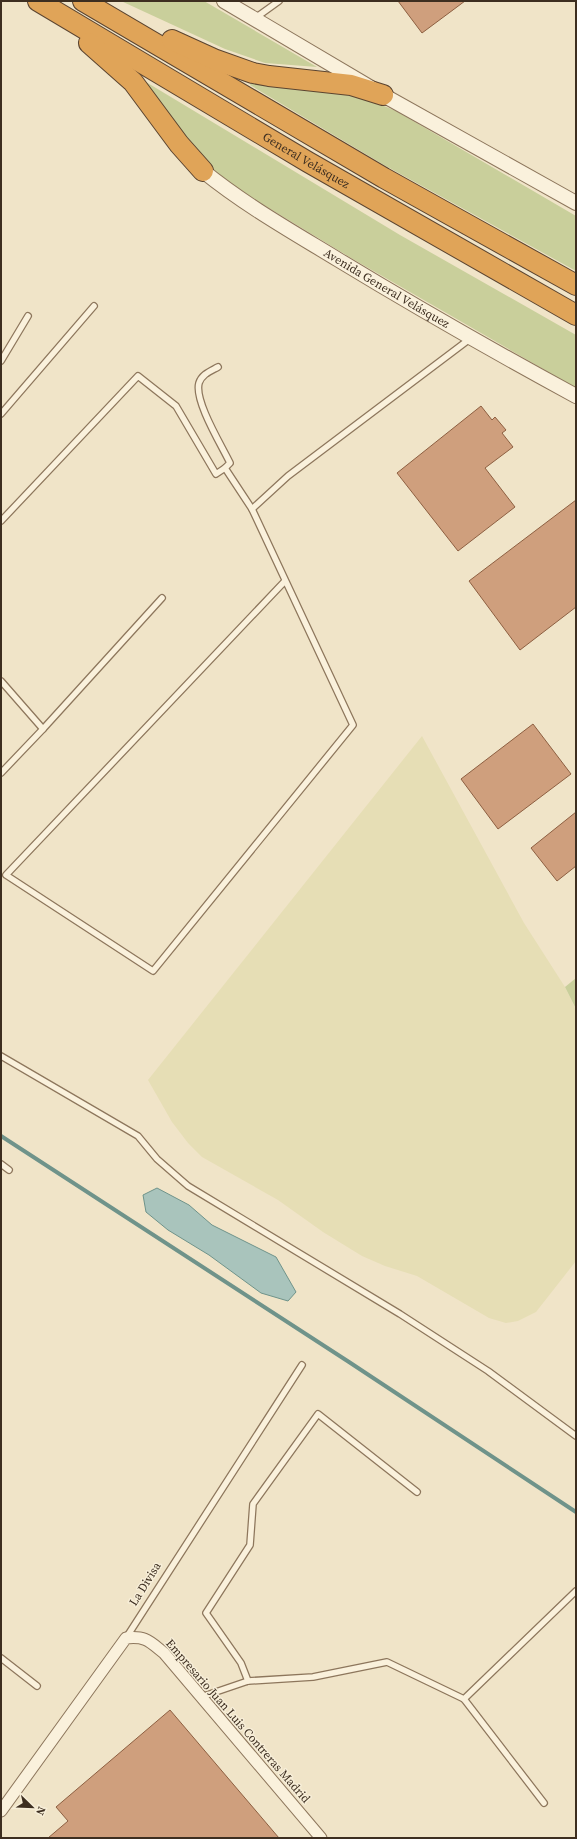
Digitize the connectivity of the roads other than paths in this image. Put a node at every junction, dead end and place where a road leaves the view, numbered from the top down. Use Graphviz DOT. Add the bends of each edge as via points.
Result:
graph roads {
  1 [pos="37,1"];
  2 [pos="83,1"];
  3 [pos="86,1"];
  4 [pos="224,1"];
  5 [pos="279,1"];
  6 [pos="254,19"];
  7 [pos="383,95"];
  8 [pos="204,171"];
  9 [pos="576,203"];
  10 [pos="576,285"];
  11 [pos="94,306"];
  12 [pos="576,315"];
  13 [pos="28,316"];
  14 [pos="471,338"];
  15 [pos="1,361"];
  16 [pos="218,368"];
  17 [pos="576,396"];
  18 [pos="1,414"];
  19 [pos="226,468"];
  20 [pos="252,508"];
  21 [pos="1,521"];
  22 [pos="285,581"];
  23 [pos="162,598"];
  24 [pos="1,681"];
  25 [pos="43,729"];
  26 [pos="1,773"];
  27 [pos="1,1056"];
  28 [pos="1,1164"];
  29 [pos="9,1170"];
  30 [pos="302,1365"];
  31 [pos="576,1436"];
  32 [pos="417,1492"];
  33 [pos="576,1591"];
  34 [pos="126,1638"];
  35 [pos="1,1658"];
  36 [pos="248,1681"];
  37 [pos="37,1686"];
  38 [pos="201,1697"];
  39 [pos="464,1699"];
  40 [pos="544,1803"];
  41 [pos="1,1811"];
  42 [pos="321,1838"];
  1 -- 8 [label="highway" via="123,72 178,144"];
  1 -- 12 [label="highway, General Velásquez" via="308,162"];
  2 -- 10 [label="highway, General Velásquez" via="390,182"];
  3 -- 7 [label="highway" via="237,68 269,76 351,85"];
  4 -- 6 [label="street"];
  5 -- 6 [label="lane"];
  6 -- 7 [label="street"];
  7 -- 9 [label="street"];
  8 -- 14 [label="street, Avenida General Velásquez" via="251,207"];
  11 -- 18 [label="lane"];
  13 -- 15 [label="lane"];
  14 -- 17 [label="street, Avenida General Velásquez"];
  14 -- 20 [label="lane" via="294,471"];
  16 -- 19 [label="lane" via="205,375 199,384 201,404 230,463"];
  19 -- 20 [label="lane"];
  19 -- 21 [label="lane" via="216,474 176,406 138,376"];
  20 -- 22 [label="lane"];
  22 -- 22 [label="lane" via="353,725 152,971 6,875"];
  23 -- 25 [label="lane"];
  24 -- 25 [label="lane"];
  25 -- 26 [label="lane"];
  27 -- 31 [label="lane" via="138,1136 157,1159 188,1186 400,1314 488,1371"];
  28 -- 29 [label="lane"];
  30 -- 34 [label="lane, La Divisa"];
  32 -- 36 [label="lane" via="318,1414 253,1504 250,1545 206,1613 241,1663"];
  33 -- 39 [label="lane"];
  34 -- 38 [label="street, Empresario Juan Luis Contreras Madrid" via="139,1637 164,1653"];
  34 -- 41 [label="street, La Divisa"];
  35 -- 37 [label="lane"];
  36 -- 38 [label="lane"];
  36 -- 39 [label="lane" via="313,1677 387,1662"];
  38 -- 42 [label="street, Empresario Juan Luis Contreras Madrid"];
  39 -- 40 [label="lane"];
}
